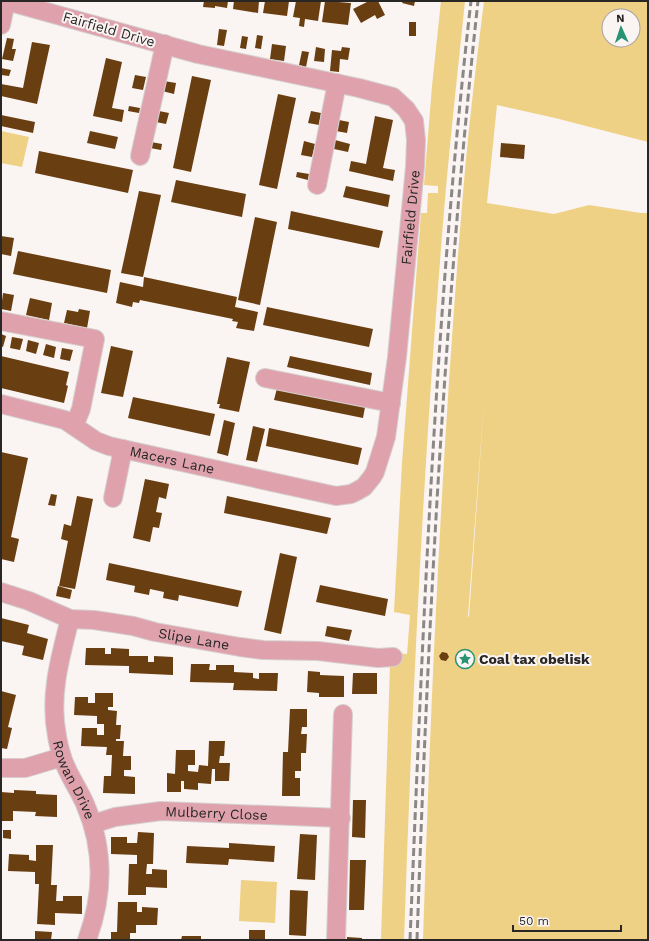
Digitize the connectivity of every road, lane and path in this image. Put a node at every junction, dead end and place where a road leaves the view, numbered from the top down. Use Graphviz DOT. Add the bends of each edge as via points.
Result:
graph roads {
  1 [pos="7,1"];
  2 [pos="1,25"];
  3 [pos="165,44"];
  4 [pos="338,83"];
  5 [pos="140,156"];
  6 [pos="317,185"];
  7 [pos="1,321"];
  8 [pos="265,378"];
  9 [pos="391,403"];
  10 [pos="1,404"];
  11 [pos="74,426"];
  12 [pos="124,449"];
  13 [pos="350,494"];
  14 [pos="113,498"];
  15 [pos="1,592"];
  16 [pos="70,619"];
  17 [pos="393,657"];
  18 [pos="343,714"];
  19 [pos="62,757"];
  20 [pos="1,768"];
  21 [pos="341,818"];
  22 [pos="93,824"];
  23 [pos="87,940"];
  24 [pos="336,940"];
  1 -- 2 [label="street, Fairfield Drive"];
  1 -- 3 [label="street, Fairfield Drive"];
  3 -- 4 [label="street, Fairfield Drive" via="233,62"];
  3 -- 5 [label="street, Fairfield Drive"];
  4 -- 6 [label="street"];
  4 -- 9 [label="street, Fairfield Drive" via="393,97 414,121 414,174"];
  7 -- 11 [label="street" via="95,339 81,408"];
  8 -- 9 [label="street"];
  9 -- 13 [label="street, Fairfield Drive" via="386,437 375,472 364,487"];
  10 -- 11 [label="street, Macers Lane" via="65,420"];
  11 -- 12 [label="street, Macers Lane" via="96,441"];
  12 -- 13 [label="street, Macers Lane" via="336,496"];
  12 -- 14 [label="street"];
  15 -- 16 [label="street, Slipe Lane"];
  16 -- 17 [label="street, Slipe Lane" via="133,626 263,650"];
  16 -- 19 [label="street, Rowan Drive" via="58,666 54,702"];
  18 -- 21 [label="street"];
  19 -- 20 [label="street" via="25,768"];
  19 -- 22 [label="street, Rowan Drive"];
  21 -- 22 [label="street, Mulberry Close" via="161,811 115,817"];
  21 -- 24 [label="street"];
  22 -- 23 [label="street, Rowan Drive" via="100,865 100,882"];
}
